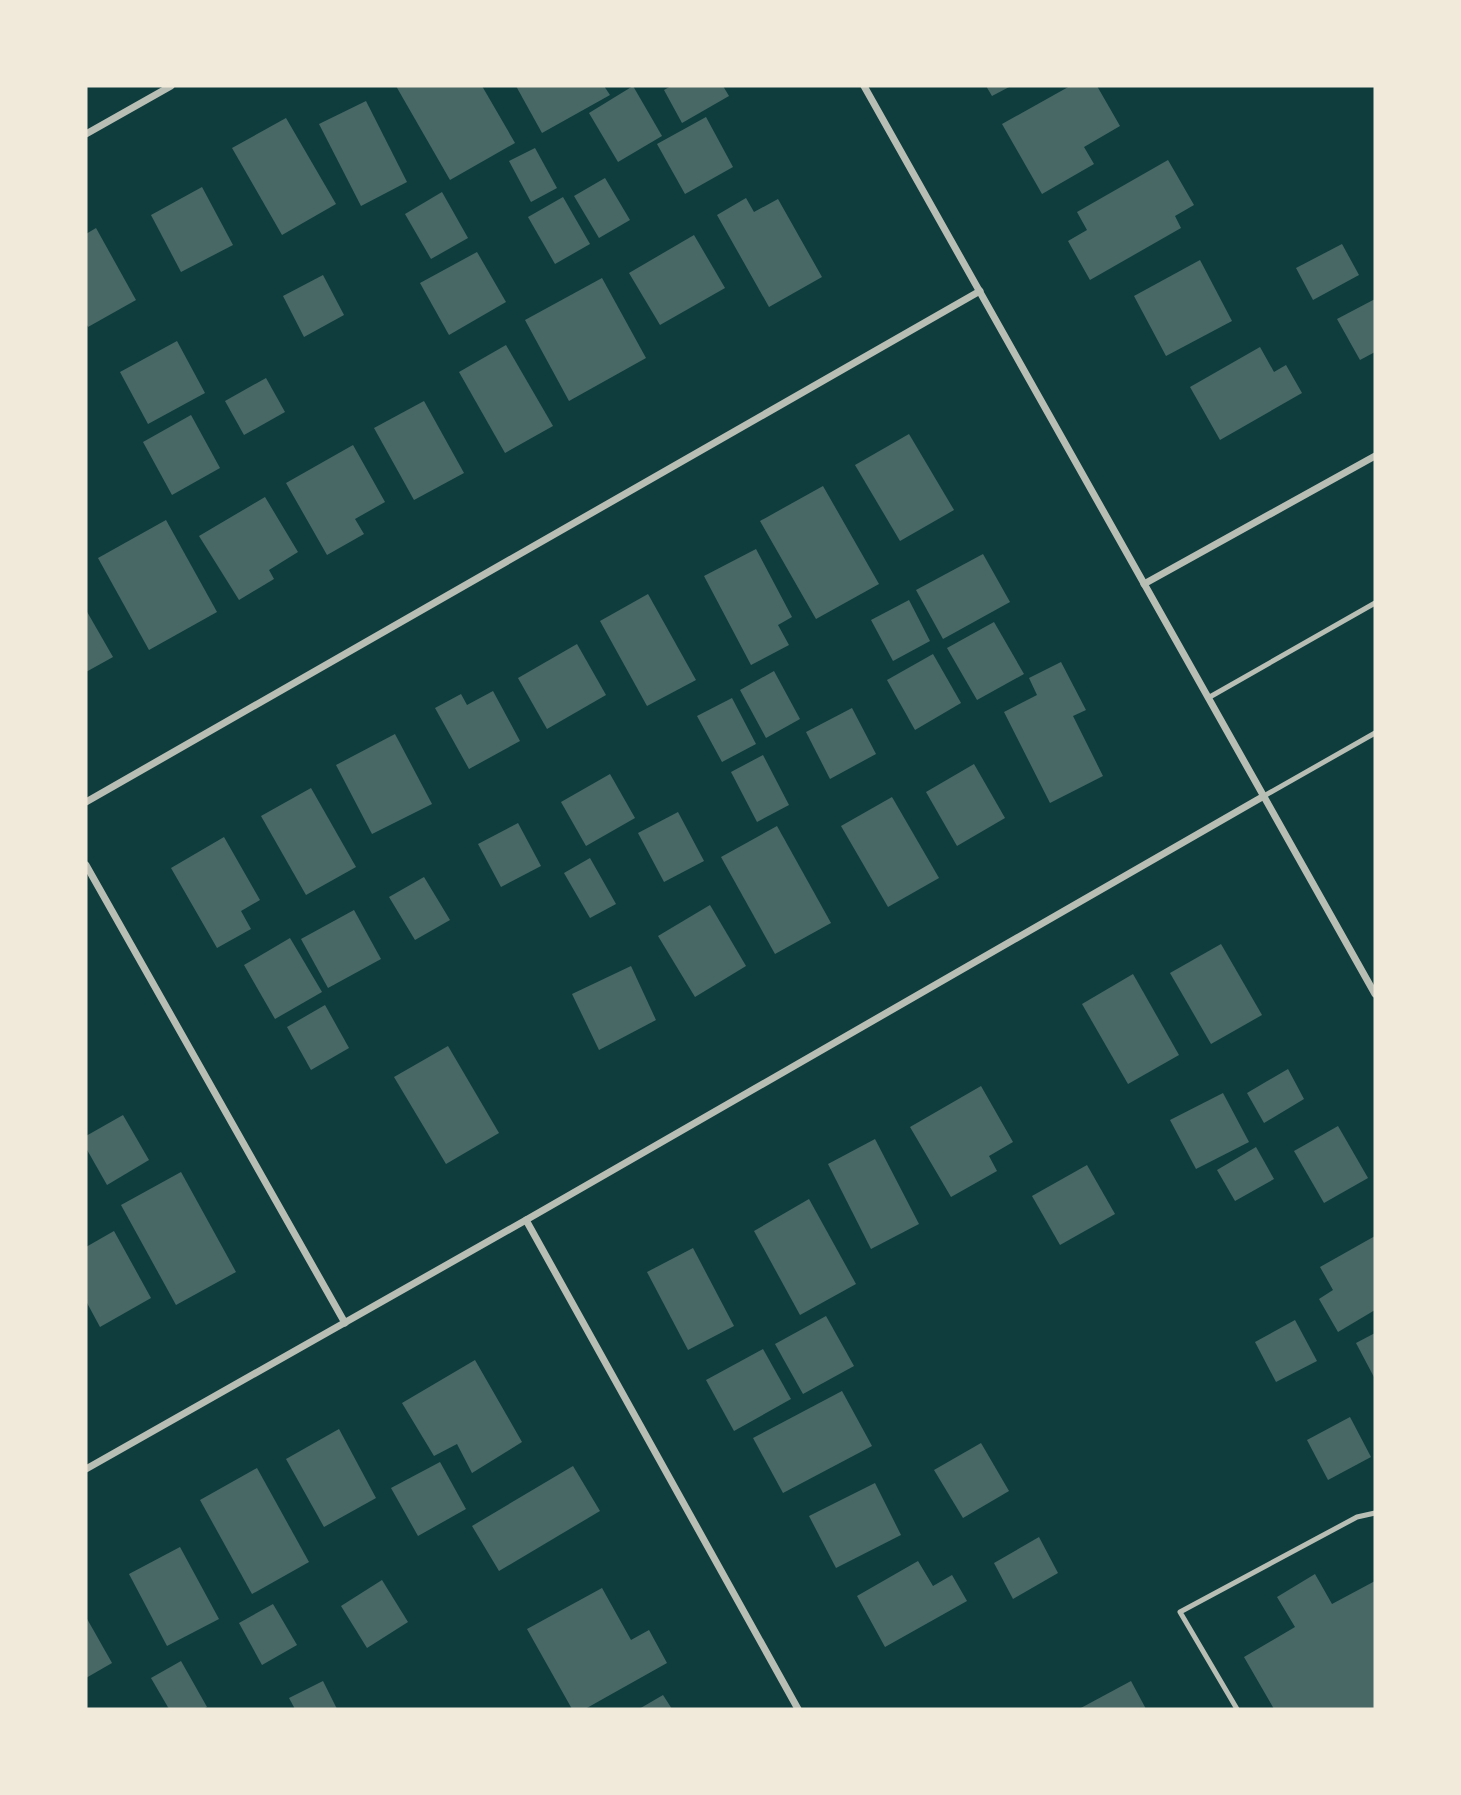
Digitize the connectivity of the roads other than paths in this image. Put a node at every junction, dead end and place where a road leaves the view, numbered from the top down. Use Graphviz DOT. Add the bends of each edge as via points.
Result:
graph roads {
  1 [pos="171,86"];
  2 [pos="864,86"];
  3 [pos="86,134"];
  4 [pos="980,291"];
  5 [pos="1375,456"];
  6 [pos="1144,584"];
  7 [pos="1375,603"];
  8 [pos="1208,698"];
  9 [pos="1375,733"];
  10 [pos="1264,796"];
  11 [pos="86,802"];
  12 [pos="86,865"];
  13 [pos="1375,994"];
  14 [pos="526,1220"];
  15 [pos="345,1323"];
  16 [pos="86,1469"];
  17 [pos="1375,1513"];
  18 [pos="798,1709"];
  19 [pos="1237,1709"];
  1 -- 3 [label="street"];
  2 -- 4 [label="street"];
  4 -- 6 [label="street"];
  4 -- 11 [label="street"];
  5 -- 6 [label="street"];
  6 -- 8 [label="street"];
  7 -- 8 [label="lane"];
  8 -- 10 [label="street"];
  9 -- 10 [label="lane"];
  10 -- 13 [label="street"];
  10 -- 14 [label="street"];
  12 -- 15 [label="street"];
  14 -- 15 [label="street"];
  14 -- 18 [label="street"];
  15 -- 16 [label="street"];
  17 -- 19 [label="lane" via="1357,1517 1180,1612"];
}
